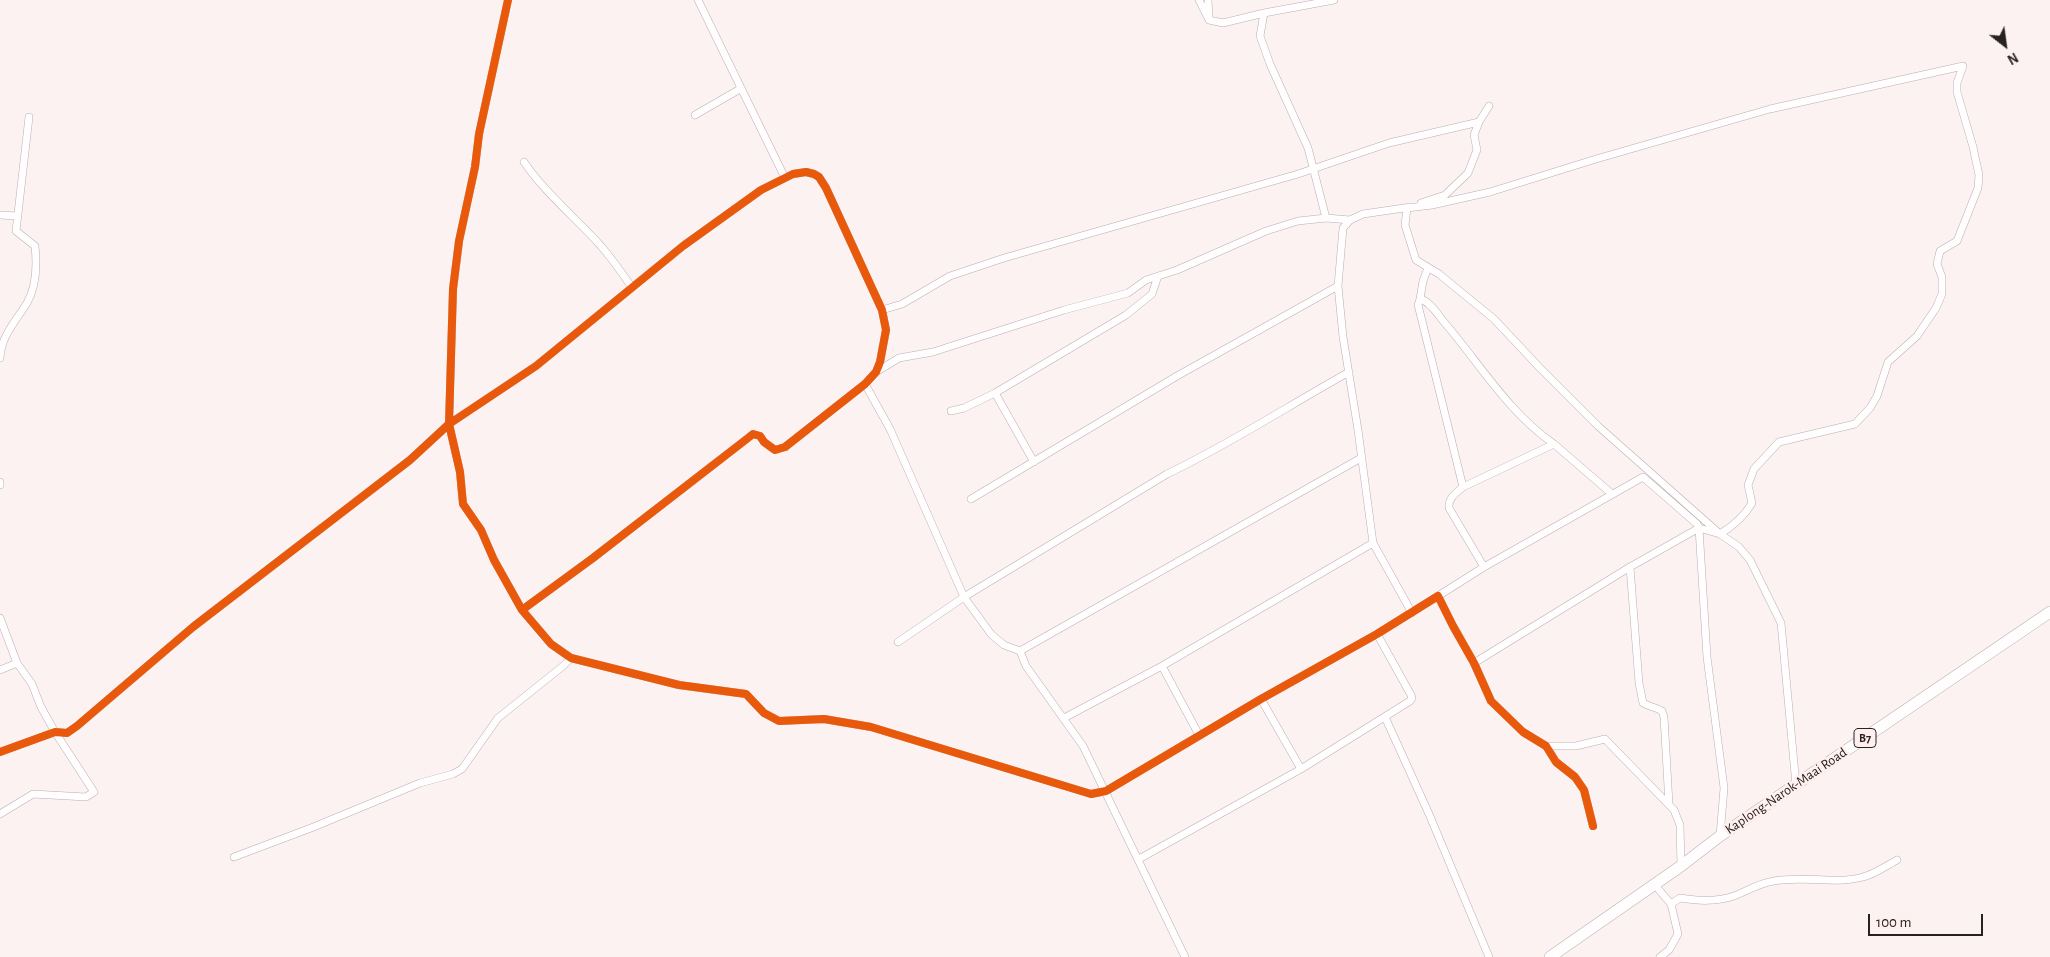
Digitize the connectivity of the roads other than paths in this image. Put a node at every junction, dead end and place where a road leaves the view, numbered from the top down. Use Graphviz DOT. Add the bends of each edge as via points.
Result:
graph roads {
  1 [pos="508,0"];
  2 [pos="698,0"];
  3 [pos="1199,0"];
  4 [pos="1208,0"];
  5 [pos="1334,0"];
  6 [pos="1264,13"];
  7 [pos="1209,20"];
  8 [pos="740,89"];
  9 [pos="1490,106"];
  10 [pos="695,115"];
  11 [pos="29,117"];
  12 [pos="1479,122"];
  13 [pos="524,162"];
  14 [pos="1313,169"];
  15 [pos="785,178"];
  16 [pos="1407,208"];
  17 [pos="0,215"];
  18 [pos="17,216"];
  19 [pos="1326,218"];
  20 [pos="1350,220"];
  21 [pos="1428,268"];
  22 [pos="1158,276"];
  23 [pos="631,286"];
  24 [pos="1338,286"];
  25 [pos="1420,299"];
  26 [pos="882,310"];
  27 [pos="0,358"];
  28 [pos="876,372"];
  29 [pos="1349,372"];
  30 [pos="865,384"];
  31 [pos="995,393"];
  32 [pos="951,411"];
  33 [pos="449,424"];
  34 [pos="1554,444"];
  35 [pos="1361,458"];
  36 [pos="1034,462"];
  37 [pos="1463,487"];
  38 [pos="1612,494"];
  39 [pos="971,499"];
  40 [pos="1699,528"];
  41 [pos="1720,534"];
  42 [pos="1373,543"];
  43 [pos="1484,567"];
  44 [pos="1630,567"];
  45 [pos="1438,596"];
  46 [pos="964,597"];
  47 [pos="522,610"];
  48 [pos="2050,612"];
  49 [pos="1412,613"];
  50 [pos="0,618"];
  51 [pos="1376,634"];
  52 [pos="898,642"];
  53 [pos="1020,651"];
  54 [pos="571,658"];
  55 [pos="17,663"];
  56 [pos="1474,663"];
  57 [pos="1162,666"];
  58 [pos="0,670"];
  59 [pos="1261,699"];
  60 [pos="1064,718"];
  61 [pos="1385,718"];
  62 [pos="55,732"];
  63 [pos="1199,735"];
  64 [pos="1546,746"];
  65 [pos="0,752"];
  66 [pos="1301,769"];
  67 [pos="1796,785"];
  68 [pos="1106,791"];
  69 [pos="1669,804"];
  70 [pos="0,814"];
  71 [pos="1593,826"];
  72 [pos="1720,836"];
  73 [pos="234,857"];
  74 [pos="1139,859"];
  75 [pos="1897,860"];
  76 [pos="1681,866"];
  77 [pos="1654,884"];
  78 [pos="1671,904"];
  79 [pos="1185,957"];
  80 [pos="1489,957"];
  81 [pos="1550,957"];
  82 [pos="1660,957"];
  1 -- 33 [label="street" via="459,241 453,289"];
  2 -- 8 [label="street"];
  3 -- 7 [label="street"];
  4 -- 7 [label="street"];
  5 -- 6 [label="street"];
  6 -- 7 [label="street" via="1223,23"];
  6 -- 14 [label="street" via="1260,36 1308,148"];
  8 -- 10 [label="street"];
  8 -- 15 [label="street"];
  9 -- 12 [label="street"];
  11 -- 18 [label="street"];
  12 -- 14 [label="street" via="1389,143"];
  12 -- 16 [label="street" via="1474,135 1477,150 1468,173 1445,195"];
  13 -- 23 [label="street" via="536,180 602,247"];
  14 -- 19 [label="street"];
  14 -- 26 [label="street" via="959,273 902,304"];
  15 -- 23 [label="street" via="761,190"];
  15 -- 26 [label="street" via="806,172 819,177"];
  16 -- 20 [label="street" via="1363,214"];
  16 -- 21 [label="street" via="1405,226 1411,247 1416,260"];
  16 -- 41 [label="street" via="1490,192 1770,109 1963,66 1956,83 1957,92 1973,147 1979,175 1978,188 1957,241 1940,251 1937,264 1942,277 1942,294 1936,308 1917,336 1888,362 1877,396 1856,424 1779,442 1754,469 1748,485 1752,503 1747,512"];
  17 -- 18 [label="street"];
  18 -- 27 [label="street" via="16,231 35,246 37,268 28,301 8,330"];
  19 -- 20 [label="street"];
  19 -- 22 [label="street" via="1298,220 1266,231"];
  20 -- 24 [label="street" via="1343,228"];
  21 -- 25 [label="street"];
  21 -- 41 [label="street" via="1494,319 1598,426"];
  22 -- 28 [label="street" via="1128,293 933,352 899,358"];
  22 -- 31 [label="street" via="1152,294 1126,315"];
  23 -- 33 [label="street" via="536,366"];
  24 -- 29 [label="street"];
  24 -- 36 [label="street" via="1177,376"];
  25 -- 34 [label="street" via="1427,301 1438,314 1499,393"];
  25 -- 37 [label="street" via="1418,305"];
  26 -- 28 [label="street" via="886,330"];
  28 -- 30 [label="street"];
  29 -- 35 [label="street"];
  29 -- 46 [label="street" via="1224,445 1167,474"];
  30 -- 46 [label="street" via="890,429"];
  30 -- 47 [label="street" via="785,447 775,450 753,434"];
  31 -- 32 [label="street"];
  31 -- 36 [label="street"];
  33 -- 47 [label="street" via="460,472 463,504 481,530"];
  33 -- 62 [label="street" via="410,460 193,626 77,726 67,733"];
  34 -- 37 [label="street"];
  34 -- 38 [label="street"];
  35 -- 42 [label="street"];
  35 -- 53 [label="street"];
  36 -- 39 [label="street"];
  37 -- 43 [label="street" via="1448,502 1449,508"];
  38 -- 40 [label="street" via="1643,477"];
  38 -- 43 [label="street"];
  40 -- 41 [label="street"];
  40 -- 44 [label="street"];
  40 -- 72 [label="street" via="1707,657 1724,788"];
  41 -- 67 [label="street" via="1739,547 1750,560 1781,623"];
  42 -- 49 [label="street"];
  42 -- 57 [label="street"];
  43 -- 45 [label="street"];
  44 -- 56 [label="street"];
  44 -- 69 [label="street" via="1639,683 1643,703 1655,706 1664,717"];
  45 -- 49 [label="street"];
  45 -- 56 [label="street"];
  46 -- 52 [label="street"];
  46 -- 53 [label="street" via="991,634"];
  47 -- 54 [label="street" via="551,644"];
  48 -- 67 [label="highway, Kaplong-Narok-Maai Road / B7"];
  49 -- 51 [label="street"];
  50 -- 55 [label="street"];
  51 -- 59 [label="street"];
  51 -- 61 [label="street" via="1412,698"];
  53 -- 60 [label="street" via="1026,666"];
  54 -- 68 [label="street" via="679,685 746,694 764,713 779,721 824,719 871,727 1091,794"];
  54 -- 73 [label="street" via="498,718 462,769"];
  55 -- 58 [label="street"];
  55 -- 62 [label="street" via="32,684"];
  56 -- 64 [label="street" via="1491,700 1523,732"];
  57 -- 60 [label="street"];
  57 -- 63 [label="street"];
  59 -- 63 [label="street"];
  59 -- 66 [label="street"];
  60 -- 68 [label="street" via="1083,746"];
  61 -- 66 [label="street"];
  61 -- 80 [label="street"];
  62 -- 65 [label="street"];
  62 -- 70 [label="street" via="94,792 86,797 34,794"];
  63 -- 68 [label="street"];
  64 -- 69 [label="street" via="1576,746 1605,739"];
  64 -- 71 [label="street" via="1556,762 1575,777 1584,790"];
  66 -- 74 [label="street"];
  67 -- 72 [label="highway, Kaplong-Narok-Maai Road / B7"];
  68 -- 74 [label="street"];
  69 -- 76 [label="street" via="1680,825"];
  72 -- 76 [label="highway, Kaplong-Narok-Maai Road / B7"];
  74 -- 79 [label="street"];
  75 -- 78 [label="street" via="1862,878 1774,880 1726,898 1700,901 1680,898"];
  76 -- 77 [label="highway, Kaplong-Narok-Maai Road / B7"];
  77 -- 78 [label="street"];
  77 -- 81 [label="highway, Kaplong-Narok-Maai Road / B7"];
  78 -- 82 [label="street" via="1678,934 1669,950"];
}
